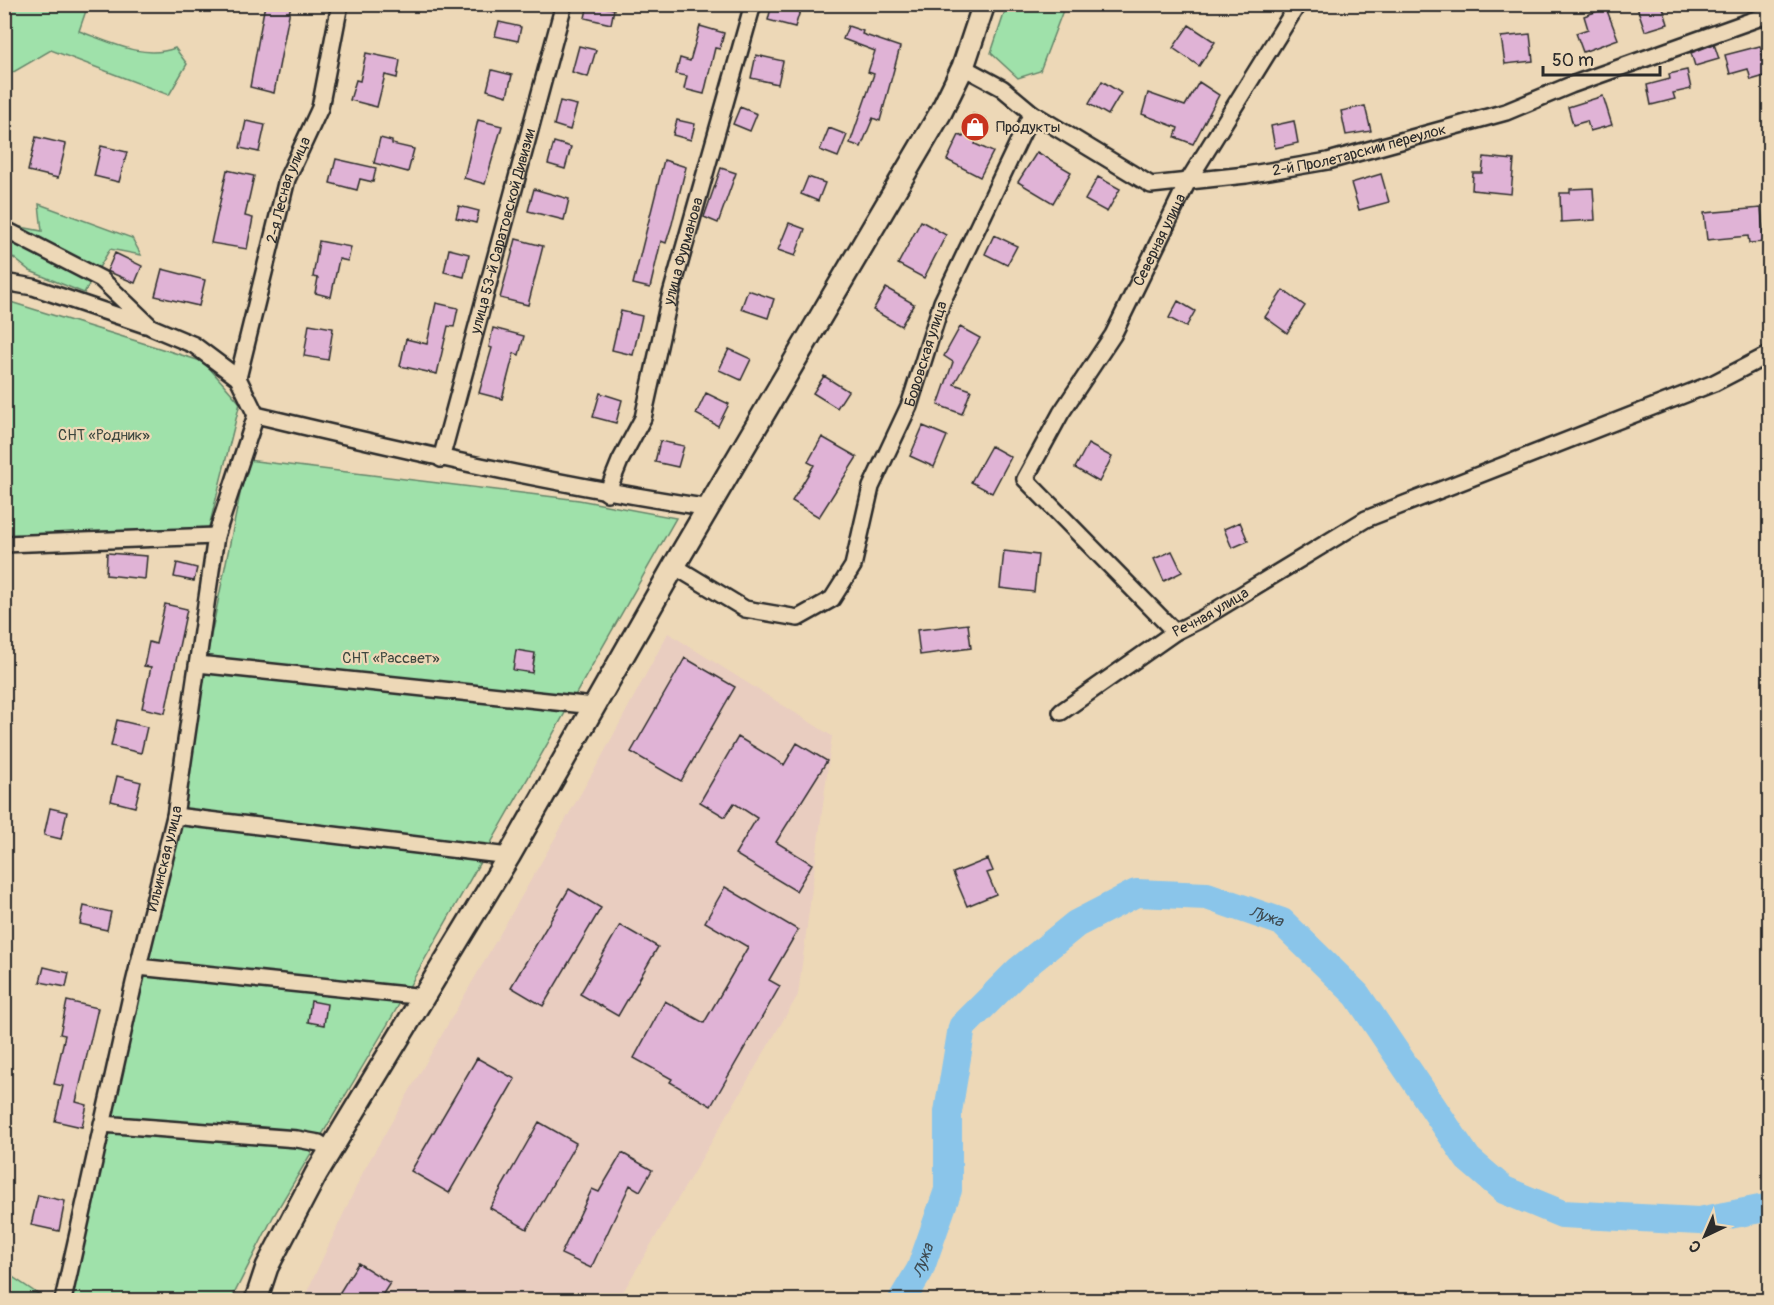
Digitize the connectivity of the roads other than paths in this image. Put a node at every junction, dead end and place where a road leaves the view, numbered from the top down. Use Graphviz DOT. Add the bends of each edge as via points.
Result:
graph roads {
  1 [pos="340,4"];
  2 [pos="564,4"];
  3 [pos="753,4"];
  4 [pos="984,4"];
  5 [pos="1298,4"];
  6 [pos="1770,14"];
  7 [pos="963,67"];
  8 [pos="1032,113"];
  9 [pos="1188,181"];
  10 [pos="4,229"];
  11 [pos="4,282"];
  12 [pos="150,327"];
  13 [pos="1770,354"];
  14 [pos="238,378"];
  15 [pos="256,415"];
  16 [pos="441,459"];
  17 [pos="607,493"];
  18 [pos="710,508"];
  19 [pos="216,536"];
  20 [pos="4,544"];
  21 [pos="674,566"];
  22 [pos="1175,632"];
  23 [pos="198,664"];
  24 [pos="594,705"];
  25 [pos="1061,712"];
  26 [pos="175,816"];
  27 [pos="509,856"];
  28 [pos="138,967"];
  29 [pos="425,997"];
  30 [pos="102,1124"];
  31 [pos="330,1150"];
  32 [pos="63,1300"];
  33 [pos="256,1300"];
  1 -- 14 [label="street, 2-я Лесная улица" via="320,108 287,178"];
  2 -- 16 [label="street, улица 53-й Саратовской Дивизии"];
  3 -- 17 [label="street, улица Фурманова" via="669,301 644,418"];
  4 -- 7 [label="main road"];
  5 -- 9 [label="street, Северная улица"];
  6 -- 9 [label="street, 2-й Пролетарский переулок" via="1506,112 1328,161"];
  7 -- 8 [label="street, 2-й Пролетарский переулок" via="1002,87"];
  7 -- 18 [label="main road" via="884,212"];
  8 -- 9 [label="street, 2-й Пролетарский переулок" via="1151,185"];
  8 -- 21 [label="street, Боровская улица" via="942,302 909,406 871,487 853,566 831,599 798,618 744,609"];
  9 -- 22 [label="street, Северная улица" via="1113,335 1061,413 1025,479"];
  10 -- 12 [label="street" via="101,279"];
  11 -- 12 [label="street" via="33,287"];
  12 -- 14 [label="street" via="194,345"];
  13 -- 22 [label="street, Речная улица" via="1714,383 1366,519"];
  14 -- 15 [label="street"];
  15 -- 16 [label="street"];
  15 -- 19 [label="street, Ильинская улица"];
  16 -- 17 [label="street"];
  17 -- 18 [label="street"];
  18 -- 21 [label="main road"];
  19 -- 20 [label="street"];
  19 -- 23 [label="street, Ильинская улица"];
  21 -- 24 [label="main road"];
  22 -- 25 [label="street, Речная улица"];
  23 -- 24 [label="street"];
  23 -- 26 [label="street, Ильинская улица"];
  24 -- 27 [label="main road"];
  26 -- 27 [label="street"];
  26 -- 28 [label="street, Ильинская улица"];
  27 -- 29 [label="main road"];
  28 -- 29 [label="street"];
  28 -- 30 [label="street, Ильинская улица"];
  29 -- 31 [label="main road"];
  30 -- 31 [label="street" via="297,1139 319,1143"];
  30 -- 32 [label="street, Ильинская улица"];
  31 -- 33 [label="main road" via="267,1267"];
}
